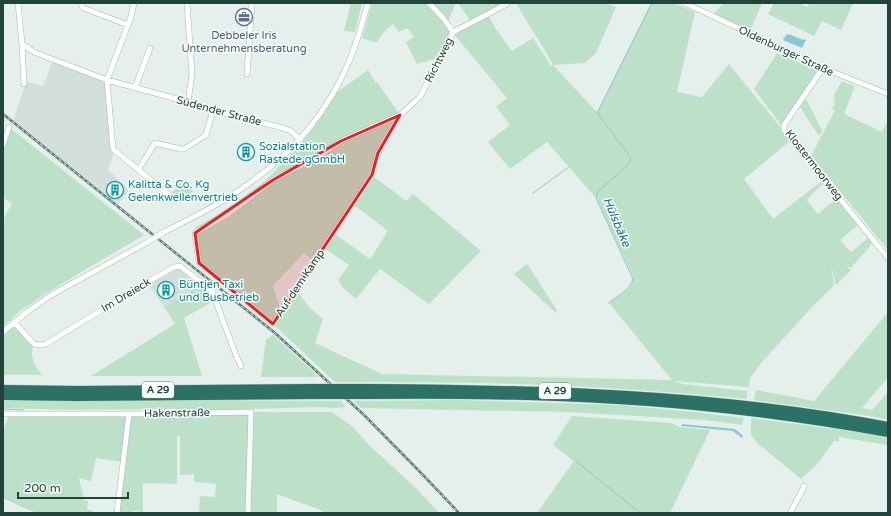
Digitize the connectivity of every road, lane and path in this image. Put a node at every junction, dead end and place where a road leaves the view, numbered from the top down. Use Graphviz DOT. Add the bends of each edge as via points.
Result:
graph roads {
  1 [pos="18,3"];
  2 [pos="81,3"];
  3 [pos="134,3"];
  4 [pos="187,3"];
  5 [pos="252,3"];
  6 [pos="368,3"];
  7 [pos="429,3"];
  8 [pos="508,3"];
  9 [pos="685,3"];
  10 [pos="128,25"];
  11 [pos="453,32"];
  12 [pos="22,44"];
  13 [pos="150,48"];
  14 [pos="822,68"];
  15 [pos="247,74"];
  16 [pos="106,80"];
  17 [pos="24,84"];
  18 [pos="135,88"];
  19 [pos="888,94"];
  20 [pos="188,102"];
  21 [pos="213,110"];
  22 [pos="400,115"];
  23 [pos="9,127"];
  24 [pos="300,140"];
  25 [pos="3,145"];
  26 [pos="138,170"];
  27 [pos="175,200"];
  28 [pos="888,258"];
  29 [pos="14,322"];
  30 [pos="3,332"];
  31 [pos="241,366"];
  32 [pos="3,389"];
  33 [pos="312,392"];
  34 [pos="366,392"];
  35 [pos="3,396"];
  36 [pos="755,409"];
  37 [pos="3,414"];
  38 [pos="129,414"];
  39 [pos="888,426"];
  40 [pos="888,433"];
  41 [pos="804,486"];
  42 [pos="116,513"];
  43 [pos="248,513"];
  44 [pos="790,513"];
  1 -- 12 [label="street"];
  2 -- 10 [label="street" via="83,8"];
  3 -- 10 [label="street"];
  4 -- 20 [label="street" via="192,74"];
  5 -- 15 [label="street"];
  6 -- 24 [label="street" via="349,63 326,106"];
  7 -- 11 [label="street"];
  8 -- 11 [label="street, Richtweg"];
  9 -- 14 [label="street, Oldenburger Straße"];
  10 -- 16 [label="street"];
  11 -- 22 [label="street, Richtweg" via="420,97"];
  12 -- 16 [label="street, Südender Straße" via="34,52"];
  12 -- 17 [label="street"];
  13 -- 18 [label="street"];
  14 -- 19 [label="street, Oldenburger Straße"];
  14 -- 28 [label="street, Klostermoorweg" via="784,125 784,130"];
  16 -- 18 [label="street, Südender Straße"];
  16 -- 26 [label="street" via="113,149"];
  18 -- 20 [label="street, Südender Straße"];
  20 -- 21 [label="street, Südender Straße"];
  21 -- 24 [label="street, Südender Straße" via="283,128"];
  21 -- 26 [label="street" via="206,135 184,149 155,143"];
  22 -- 22 [label="street, Auf dem Kamp" via="341,141 319,156 273,180 228,214 195,233 199,263 273,324 372,175 378,153"];
  23 -- 25 [label="street"];
  24 -- 29 [label="street, bridge" via="265,172 228,197 53,294"];
  26 -- 27 [label="street"];
  29 -- 30 [label="street"];
  29 -- 31 [label="street, Im Dreieck" via="34,344 46,344 149,281 180,266 212,291"];
  32 -- 33 [label="highway, A 29"];
  33 -- 34 [label="highway, A 29, bridge"];
  33 -- 35 [label="highway, A 29" via="93,397"];
  34 -- 36 [label="highway, A 29" via="575,398 737,411"];
  34 -- 36 [label="highway, A 29" via="484,389 568,391 668,397 745,405"];
  36 -- 39 [label="highway, A 29" via="842,417"];
  36 -- 40 [label="highway, A 29"];
  37 -- 38 [label="street, Hakenstraße"];
  38 -- 42 [label="street"];
  38 -- 43 [label="street, Hakenstraße" via="251,412"];
  41 -- 44 [label="street"];
}
